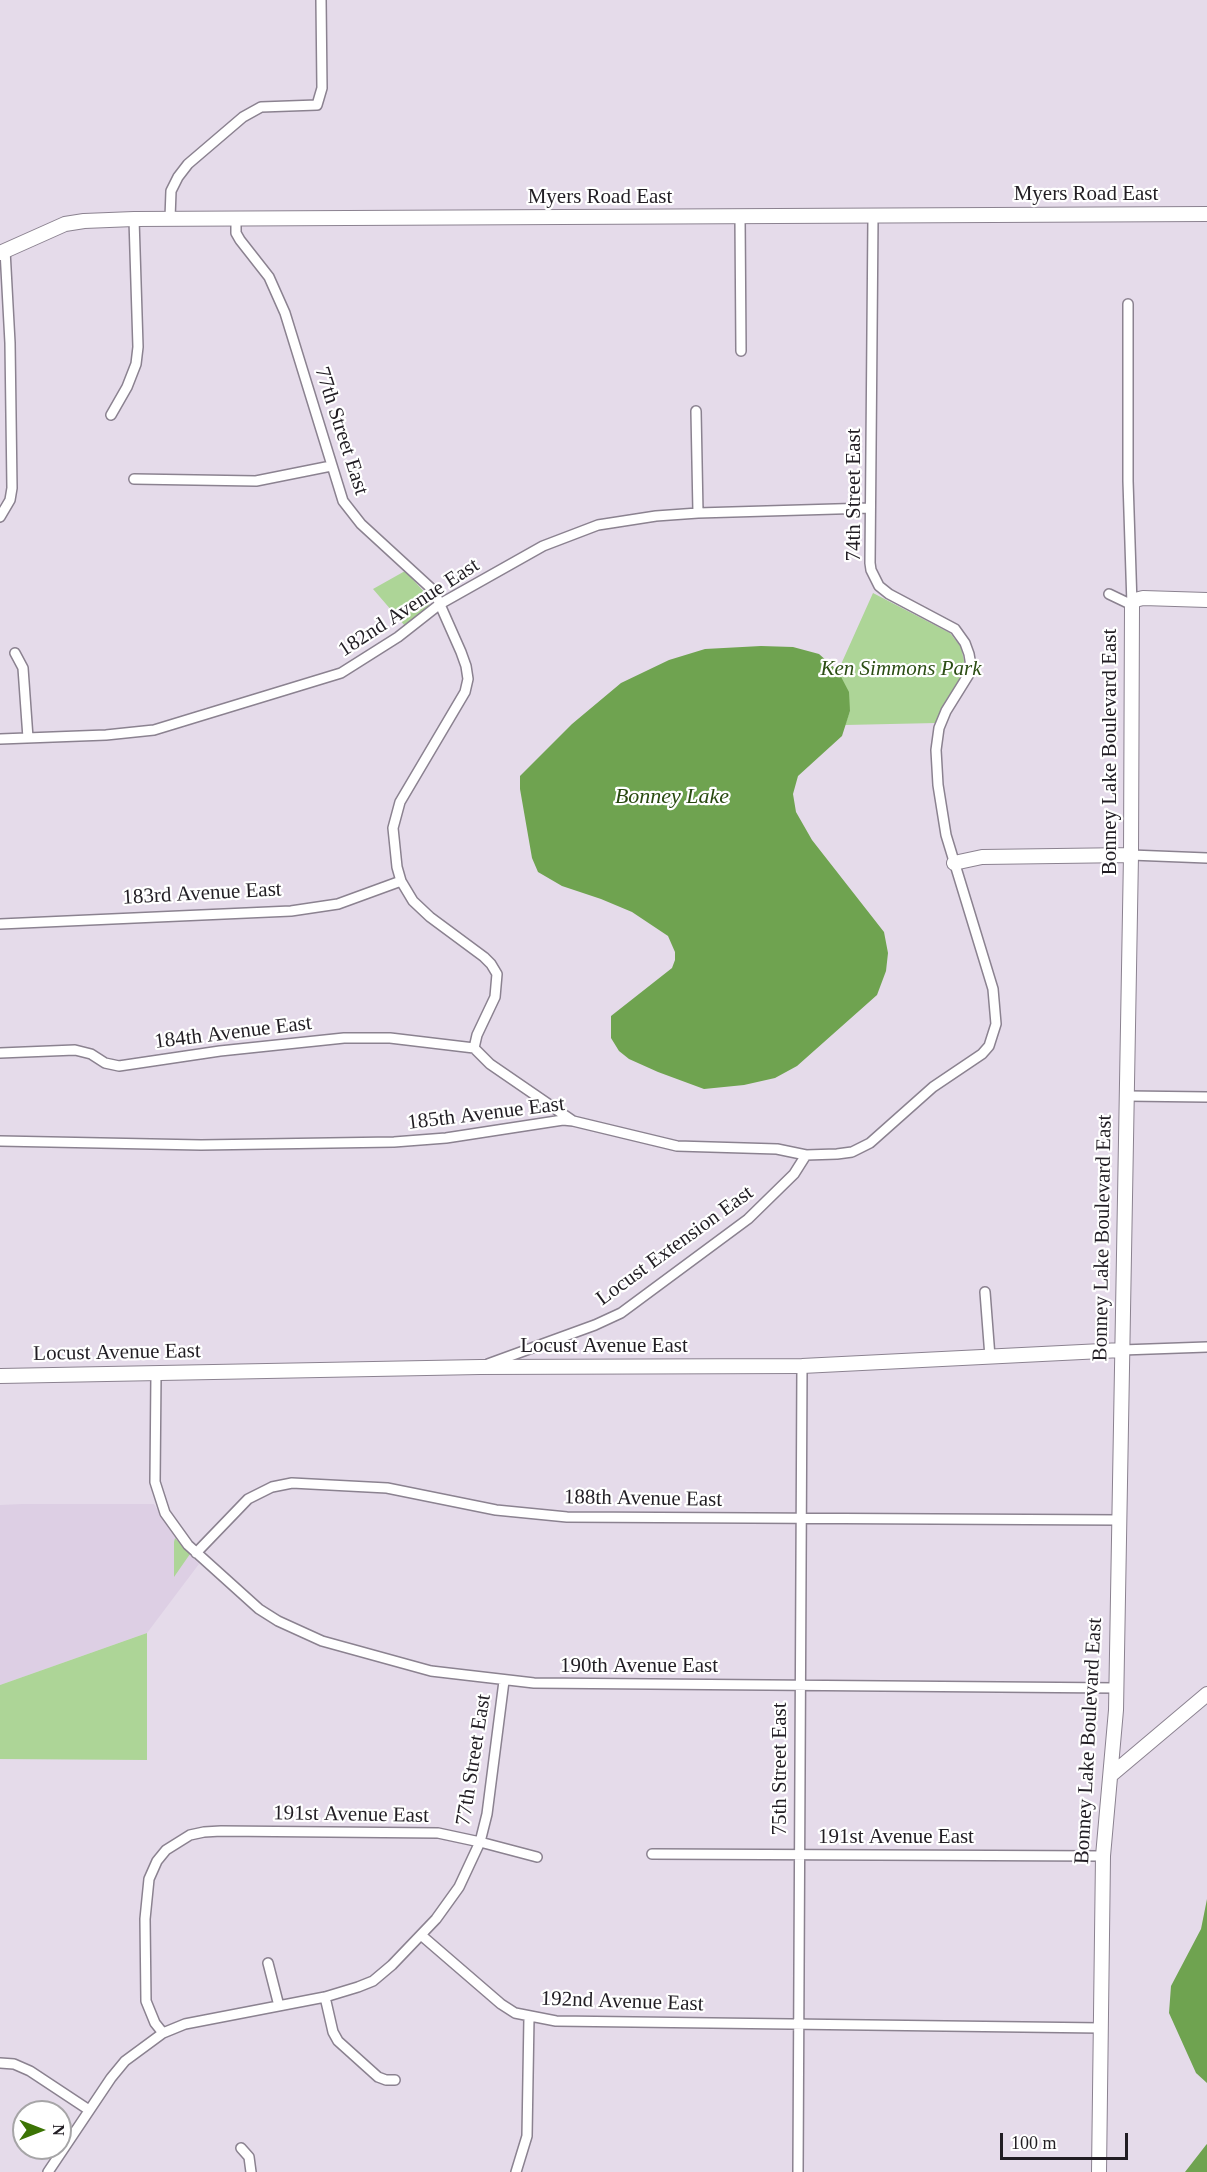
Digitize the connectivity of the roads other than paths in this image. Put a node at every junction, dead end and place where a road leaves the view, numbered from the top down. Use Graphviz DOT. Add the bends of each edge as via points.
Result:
graph roads {
  1 [pos="321,0"];
  2 [pos="1207,214"];
  3 [pos="873,217"];
  4 [pos="170,218"];
  5 [pos="740,218"];
  6 [pos="134,219"];
  7 [pos="236,219"];
  8 [pos="3,251"];
  9 [pos="1128,304"];
  10 [pos="0,343"];
  11 [pos="10,343"];
  12 [pos="741,351"];
  13 [pos="696,411"];
  14 [pos="111,415"];
  15 [pos="331,466"];
  16 [pos="134,479"];
  17 [pos="870,508"];
  18 [pos="698,513"];
  19 [pos="1,516"];
  20 [pos="1109,594"];
  21 [pos="1207,600"];
  22 [pos="440,604"];
  23 [pos="1132,605"];
  24 [pos="15,653"];
  25 [pos="28,738"];
  26 [pos="0,739"];
  27 [pos="1131,855"];
  28 [pos="1207,858"];
  29 [pos="954,863"];
  30 [pos="401,881"];
  31 [pos="0,924"];
  32 [pos="474,1048"];
  33 [pos="0,1053"];
  34 [pos="975,1058"];
  35 [pos="1127,1096"];
  36 [pos="1207,1097"];
  37 [pos="573,1121"];
  38 [pos="0,1142"];
  39 [pos="806,1155"];
  40 [pos="985,1292"];
  41 [pos="1207,1347"];
  42 [pos="1122,1350"];
  43 [pos="990,1357"];
  44 [pos="802,1366"];
  45 [pos="480,1367"];
  46 [pos="156,1374"];
  47 [pos="0,1376"];
  48 [pos="801,1518"];
  49 [pos="1119,1520"];
  50 [pos="196,1553"];
  51 [pos="504,1681"];
  52 [pos="799,1684"];
  53 [pos="1116,1688"];
  54 [pos="1207,1694"];
  55 [pos="1111,1774"];
  56 [pos="480,1842"];
  57 [pos="652,1854"];
  58 [pos="798,1854"];
  59 [pos="1103,1856"];
  60 [pos="537,1857"];
  61 [pos="421,1935"];
  62 [pos="268,1963"];
  63 [pos="325,1997"];
  64 [pos="279,2006"];
  65 [pos="530,2017"];
  66 [pos="798,2024"];
  67 [pos="1101,2028"];
  68 [pos="163,2033"];
  69 [pos="0,2064"];
  70 [pos="395,2080"];
  71 [pos="89,2110"];
  72 [pos="241,2148"];
  73 [pos="48,2172"];
  74 [pos="251,2172"];
  75 [pos="516,2172"];
  76 [pos="798,2172"];
  77 [pos="1099,2172"];
  1 -- 4 [label="street" via="322,88 317,105 261,107 243,117 178,177 171,191"];
  2 -- 3 [label="street, Myers Road East"];
  3 -- 5 [label="street, Myers Road East"];
  3 -- 17 [label="street, 74th Street East"];
  4 -- 6 [label="street, Myers Road East"];
  4 -- 7 [label="street, Myers Road East"];
  5 -- 7 [label="street, Myers Road East"];
  5 -- 12 [label="street"];
  6 -- 8 [label="street, Myers Road East" via="65,224"];
  6 -- 14 [label="street" via="138,347 127,387"];
  7 -- 15 [label="street, 77th Street East" via="240,240 269,277 285,313"];
  8 -- 11 [label="street"];
  9 -- 23 [label="street, Bonney Lake Boulevard East"];
  10 -- 11 [label="street"];
  11 -- 19 [label="street" via="12,488"];
  13 -- 18 [label="street"];
  15 -- 16 [label="street" via="256,481"];
  15 -- 22 [label="street, 77th Street East" via="347,509 434,591"];
  17 -- 18 [label="street, 182nd Avenue East"];
  17 -- 29 [label="street, 74th Street East" via="870,563 876,582 889,594 955,629 969,654 969,674 946,711 937,739 940,805"];
  18 -- 22 [label="street, 182nd Avenue East" via="626,520 571,534"];
  20 -- 23 [label="street"];
  21 -- 23 [label="street" via="1143,598"];
  22 -- 25 [label="street, 182nd Avenue East" via="398,637 341,673 154,730"];
  22 -- 30 [label="street, 77th Street East" via="461,652 468,684 396,811 394,843"];
  23 -- 27 [label="street, Bonney Lake Boulevard East"];
  24 -- 25 [label="street" via="23,668"];
  25 -- 26 [label="street, 182nd Avenue East"];
  27 -- 28 [label="street"];
  27 -- 29 [label="street" via="982,857"];
  27 -- 35 [label="street, Bonney Lake Boulevard East"];
  29 -- 34 [label="street, 74th Street East" via="993,989 993,1038"];
  30 -- 31 [label="street, 183rd Avenue East" via="338,904 291,910"];
  30 -- 32 [label="street, 77th Street East" via="421,909 495,969 495,997"];
  32 -- 33 [label="street, 184th Avenue East" via="390,1038 344,1038 119,1066 75,1050"];
  32 -- 37 [label="street" via="489,1064"];
  34 -- 39 [label="street, 185th Avenue East" via="933,1087 863,1148"];
  35 -- 36 [label="street"];
  35 -- 42 [label="street, Bonney Lake Boulevard East"];
  37 -- 38 [label="street, 185th Avenue East" via="404,1142"];
  37 -- 39 [label="street, 185th Avenue East" via="677,1146 777,1149"];
  39 -- 45 [label="street, Locust Extension East" via="794,1174 748,1219 621,1313"];
  40 -- 43 [label="street"];
  41 -- 42 [label="street, Locust Avenue East"];
  42 -- 43 [label="street, Locust Avenue East"];
  42 -- 49 [label="street, Bonney Lake Boulevard East"];
  43 -- 44 [label="street, Locust Avenue East"];
  44 -- 45 [label="street, Locust Avenue East"];
  44 -- 48 [label="street, 75th Street East"];
  45 -- 46 [label="street, Locust Avenue East"];
  46 -- 47 [label="street, Locust Avenue East"];
  46 -- 50 [label="street, 190th Avenue East" via="155,1482 165,1513"];
  48 -- 49 [label="street, 188th Avenue East"];
  48 -- 50 [label="street, 188th Avenue East" via="543,1516 387,1488 292,1483 272,1487 248,1499"];
  48 -- 52 [label="street, 75th Street East"];
  49 -- 53 [label="street, Bonney Lake Boulevard East"];
  50 -- 51 [label="street, 190th Avenue East" via="259,1609 303,1634 431,1671"];
  51 -- 52 [label="street, 190th Avenue East"];
  51 -- 56 [label="street, 77th Street East"];
  52 -- 53 [label="street, 190th Avenue East"];
  52 -- 58 [label="street, 75th Street East"];
  53 -- 55 [label="street, Bonney Lake Boulevard East"];
  54 -- 55 [label="street"];
  55 -- 59 [label="street, Bonney Lake Boulevard East"];
  56 -- 60 [label="street, 191st Avenue East"];
  56 -- 61 [label="street, 77th Street East" via="459,1887"];
  56 -- 68 [label="street, 191st Avenue East" via="424,1833 190,1835 168,1849 149,1879 145,1919 146,2001"];
  57 -- 58 [label="street, 191st Avenue East"];
  58 -- 59 [label="street, 191st Avenue East"];
  58 -- 66 [label="street, 75th Street East"];
  59 -- 67 [label="street, Bonney Lake Boulevard East"];
  61 -- 63 [label="street" via="373,1980"];
  61 -- 65 [label="street, 192nd Avenue East" via="501,2004"];
  62 -- 64 [label="street"];
  63 -- 64 [label="street"];
  63 -- 70 [label="street" via="338,2041 378,2077"];
  64 -- 68 [label="street" via="185,2024"];
  65 -- 66 [label="street, 192nd Avenue East" via="569,2022"];
  65 -- 75 [label="street" via="527,2136"];
  66 -- 67 [label="street, 192nd Avenue East"];
  66 -- 76 [label="street, 75th Street East"];
  67 -- 77 [label="street, Bonney Lake Boulevard East"];
  68 -- 71 [label="street" via="125,2061"];
  69 -- 71 [label="street" via="14,2064 30,2071"];
  71 -- 73 [label="street"];
  72 -- 74 [label="street" via="249,2157"];
}
